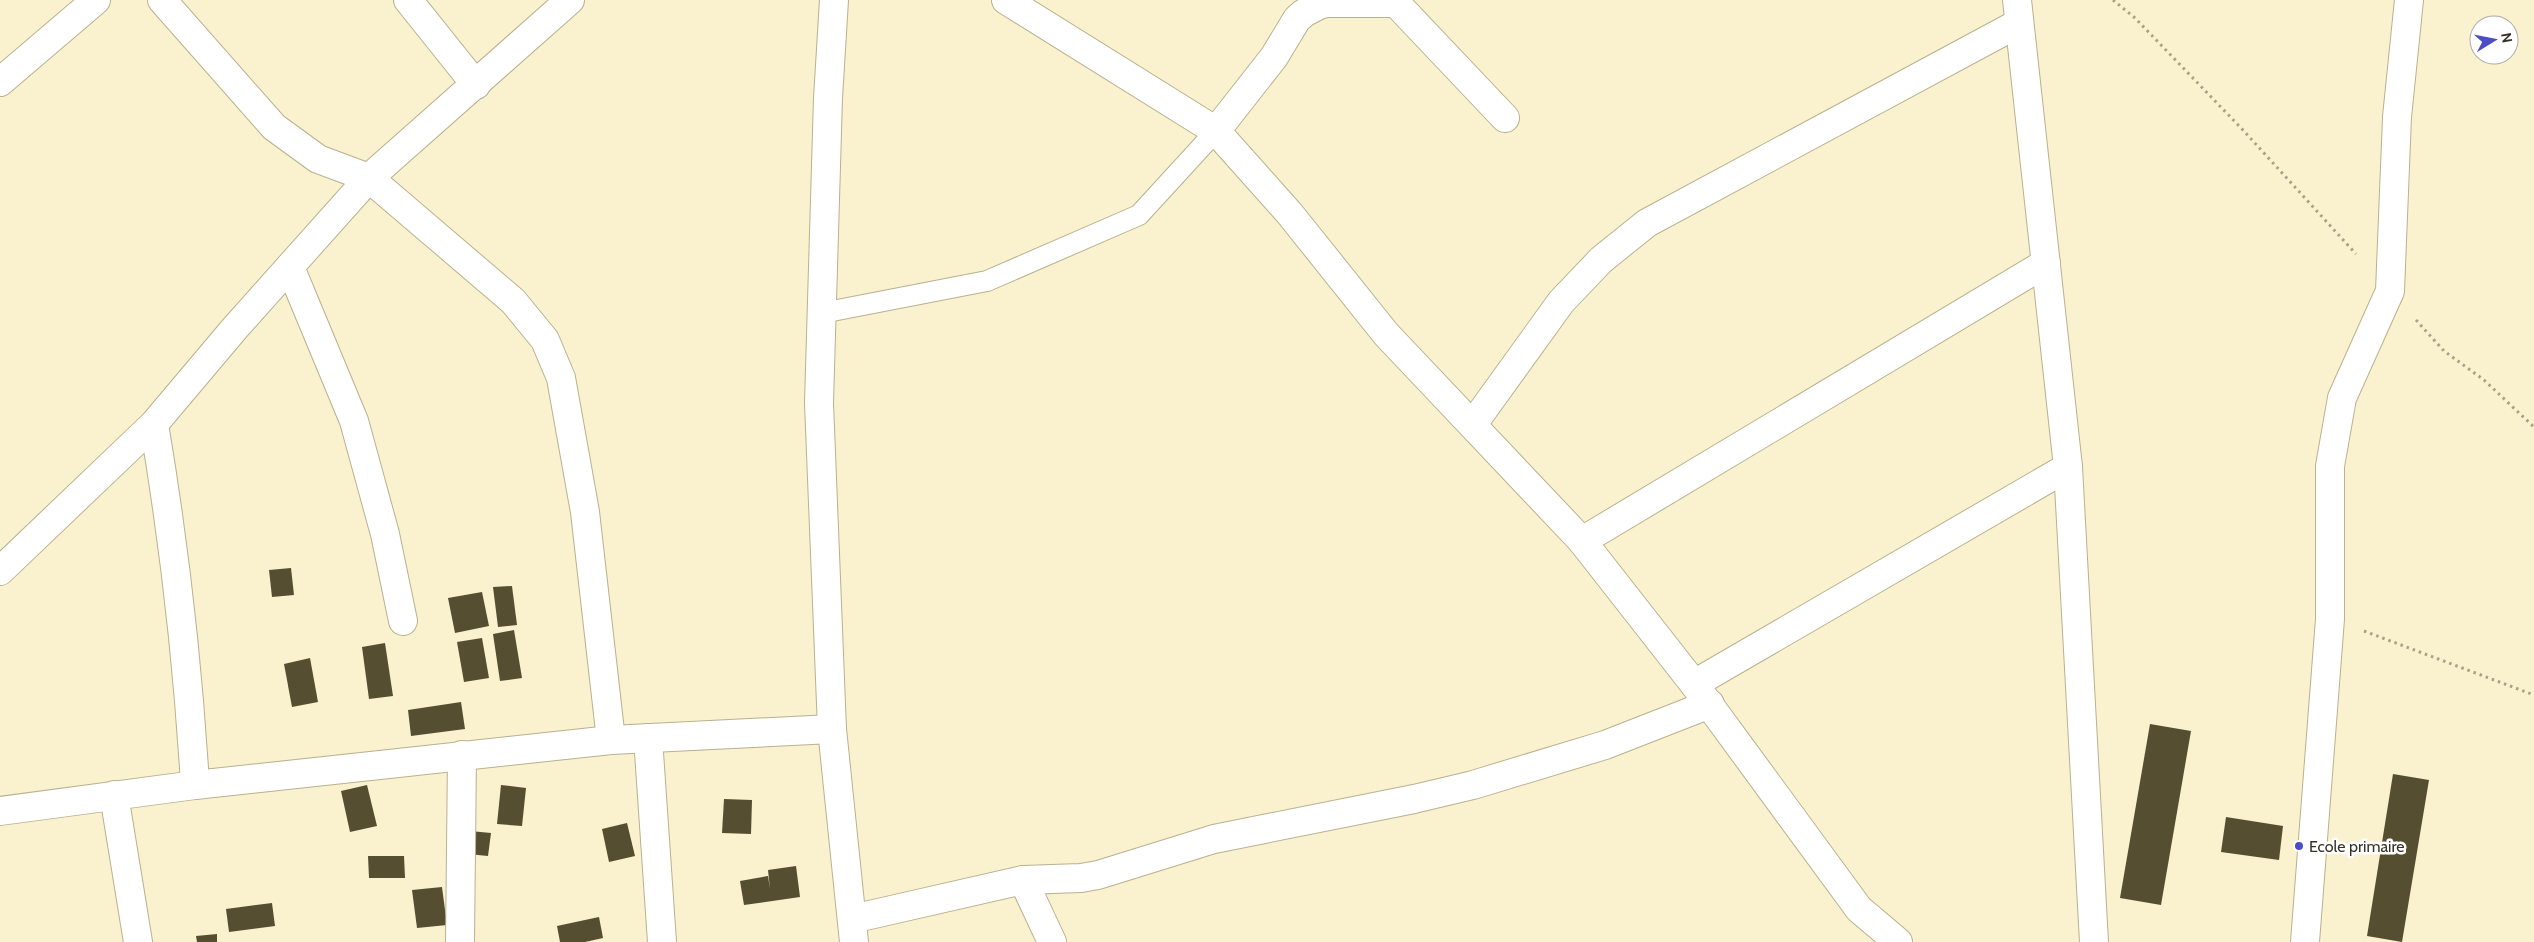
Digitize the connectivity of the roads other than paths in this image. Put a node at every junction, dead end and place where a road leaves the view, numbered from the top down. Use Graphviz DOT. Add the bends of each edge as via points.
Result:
graph roads {
  1 [pos="96,0"];
  2 [pos="162,0"];
  3 [pos="408,0"];
  4 [pos="570,0"];
  5 [pos="834,0"];
  6 [pos="2409,0"];
  7 [pos="1396,1"];
  8 [pos="1015,2"];
  9 [pos="2018,11"];
  10 [pos="0,82"];
  11 [pos="476,85"];
  12 [pos="1505,118"];
  13 [pos="1216,131"];
  14 [pos="369,178"];
  15 [pos="2046,264"];
  16 [pos="290,267"];
  17 [pos="822,313"];
  18 [pos="154,424"];
  19 [pos="1473,424"];
  20 [pos="2068,467"];
  21 [pos="1582,540"];
  22 [pos="0,571"];
  23 [pos="404,621"];
  24 [pos="1702,694"];
  25 [pos="832,729"];
  26 [pos="648,738"];
  27 [pos="610,740"];
  28 [pos="462,755"];
  29 [pos="195,785"];
  30 [pos="114,795"];
  31 [pos="0,811"];
  32 [pos="1023,880"];
  33 [pos="853,930"];
  34 [pos="138,942"];
  35 [pos="460,942"];
  36 [pos="662,942"];
  37 [pos="1052,942"];
  38 [pos="1898,942"];
  39 [pos="2094,942"];
  40 [pos="2305,942"];
  1 -- 10 [label="street"];
  2 -- 14 [label="street" via="274,127 318,159"];
  3 -- 11 [label="street"];
  4 -- 11 [label="street"];
  5 -- 17 [label="street"];
  6 -- 40 [label="street" via="2397,117 2390,291 2342,398 2330,466 2330,619"];
  7 -- 12 [label="street"];
  7 -- 13 [label="street" via="1327,3 1304,13"];
  8 -- 13 [label="street"];
  9 -- 15 [label="street"];
  9 -- 19 [label="street" via="1647,223 1601,260 1561,302"];
  11 -- 14 [label="street"];
  13 -- 17 [label="lane" via="1139,215 987,281"];
  13 -- 19 [label="street" via="1290,214 1386,334"];
  14 -- 16 [label="street"];
  14 -- 27 [label="street" via="513,301 545,340 561,378 586,512"];
  15 -- 20 [label="street"];
  15 -- 21 [label="street"];
  16 -- 18 [label="street"];
  16 -- 23 [label="street" via="354,421 385,534"];
  17 -- 25 [label="street" via="819,403"];
  18 -- 22 [label="street"];
  18 -- 29 [label="street" via="169,520 191,715"];
  19 -- 21 [label="street"];
  20 -- 24 [label="street"];
  20 -- 39 [label="street"];
  21 -- 24 [label="street"];
  24 -- 32 [label="street" via="1605,745 1474,785 1214,839 1098,875"];
  24 -- 38 [label="street" via="1860,909"];
  25 -- 26 [label="street"];
  25 -- 33 [label="street"];
  26 -- 27 [label="street"];
  26 -- 36 [label="street"];
  27 -- 28 [label="street"];
  28 -- 29 [label="street"];
  28 -- 35 [label="street"];
  29 -- 30 [label="street"];
  30 -- 31 [label="street"];
  30 -- 34 [label="street"];
  32 -- 33 [label="street"];
  32 -- 37 [label="street"];
}
